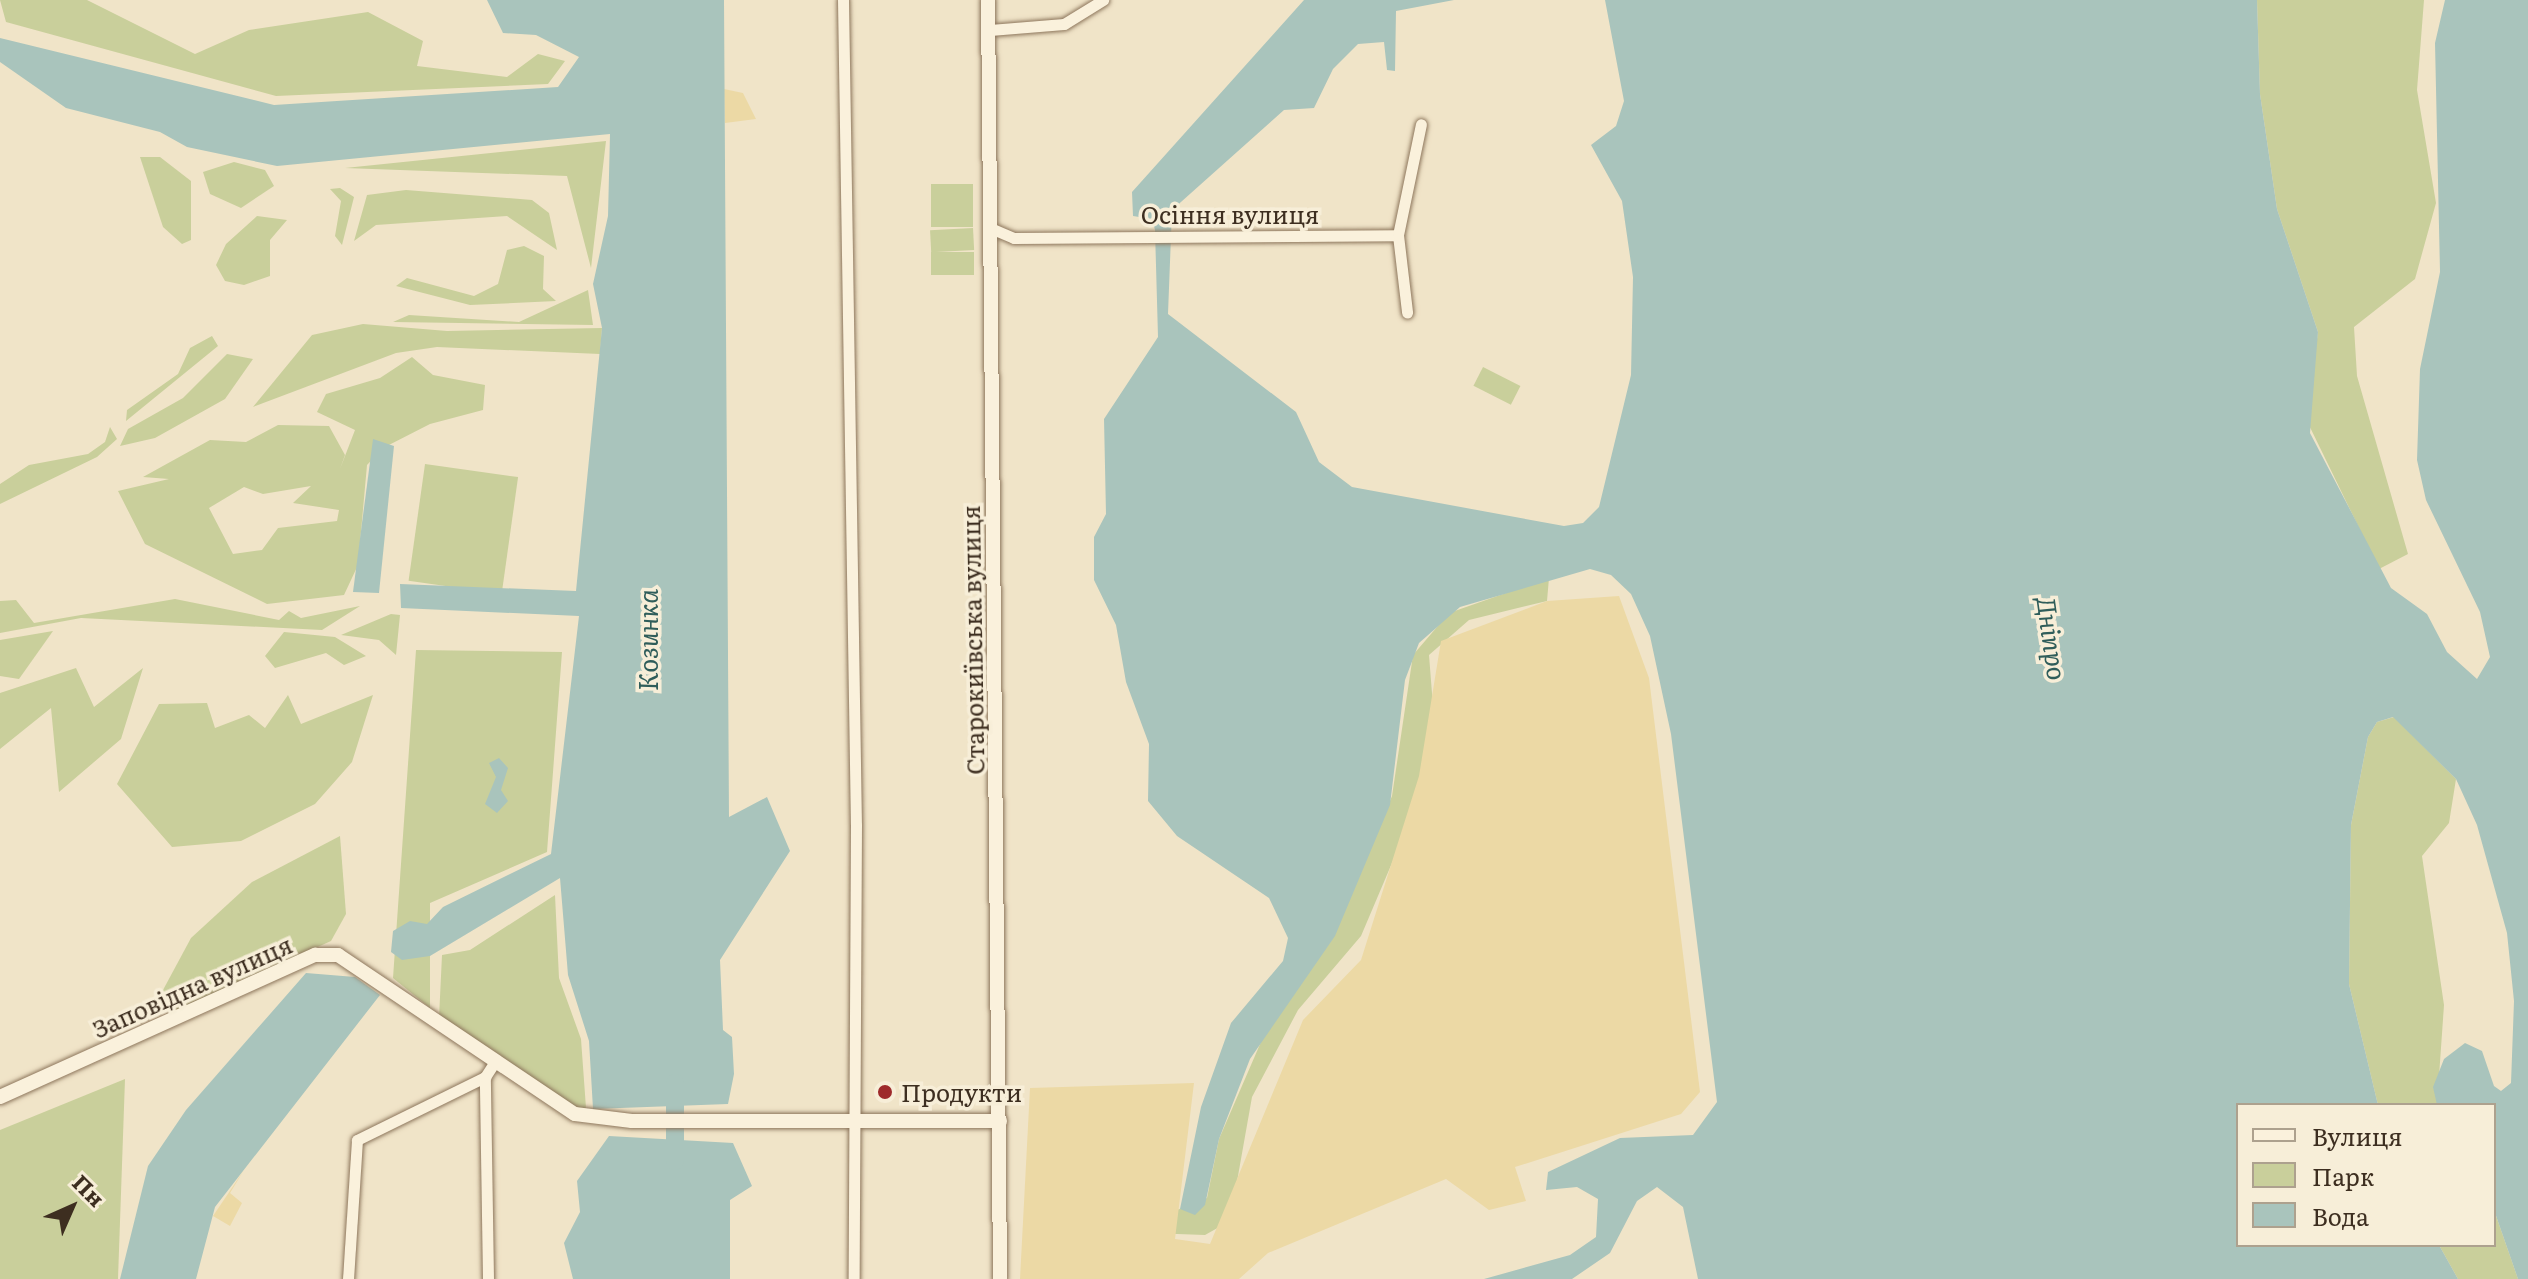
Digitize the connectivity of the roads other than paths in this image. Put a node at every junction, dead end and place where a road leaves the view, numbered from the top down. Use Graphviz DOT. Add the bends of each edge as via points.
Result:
graph roads {
  1 [pos="843,0"];
  2 [pos="988,0"];
  3 [pos="1103,0"];
  4 [pos="990,30"];
  5 [pos="1421,124"];
  6 [pos="988,227"];
  7 [pos="1398,235"];
  8 [pos="1407,312"];
  9 [pos="494,1063"];
  10 [pos="485,1077"];
  11 [pos="0,1097"];
  12 [pos="854,1121"];
  13 [pos="1000,1121"];
  14 [pos="348,1279"];
  15 [pos="488,1279"];
  16 [pos="854,1279"];
  17 [pos="1000,1279"];
  1 -- 12 [label="street"];
  2 -- 4 [label="street, Старокиївська вулиця"];
  3 -- 4 [label="street" via="1064,24"];
  4 -- 6 [label="street, Старокиївська вулиця"];
  5 -- 7 [label="street"];
  6 -- 7 [label="street, Осіння вулиця" via="1014,238"];
  6 -- 13 [label="street, Старокиївська вулиця"];
  7 -- 8 [label="street"];
  9 -- 10 [label="street"];
  9 -- 11 [label="street, Заповідна вулиця" via="349,961 315,955"];
  9 -- 12 [label="street, Заповідна вулиця" via="551,1102 601,1118"];
  10 -- 14 [label="street" via="357,1140"];
  10 -- 15 [label="street"];
  12 -- 13 [label="street, Заповідна вулиця"];
  12 -- 16 [label="street"];
  13 -- 17 [label="street, Старокиївська вулиця"];
}
